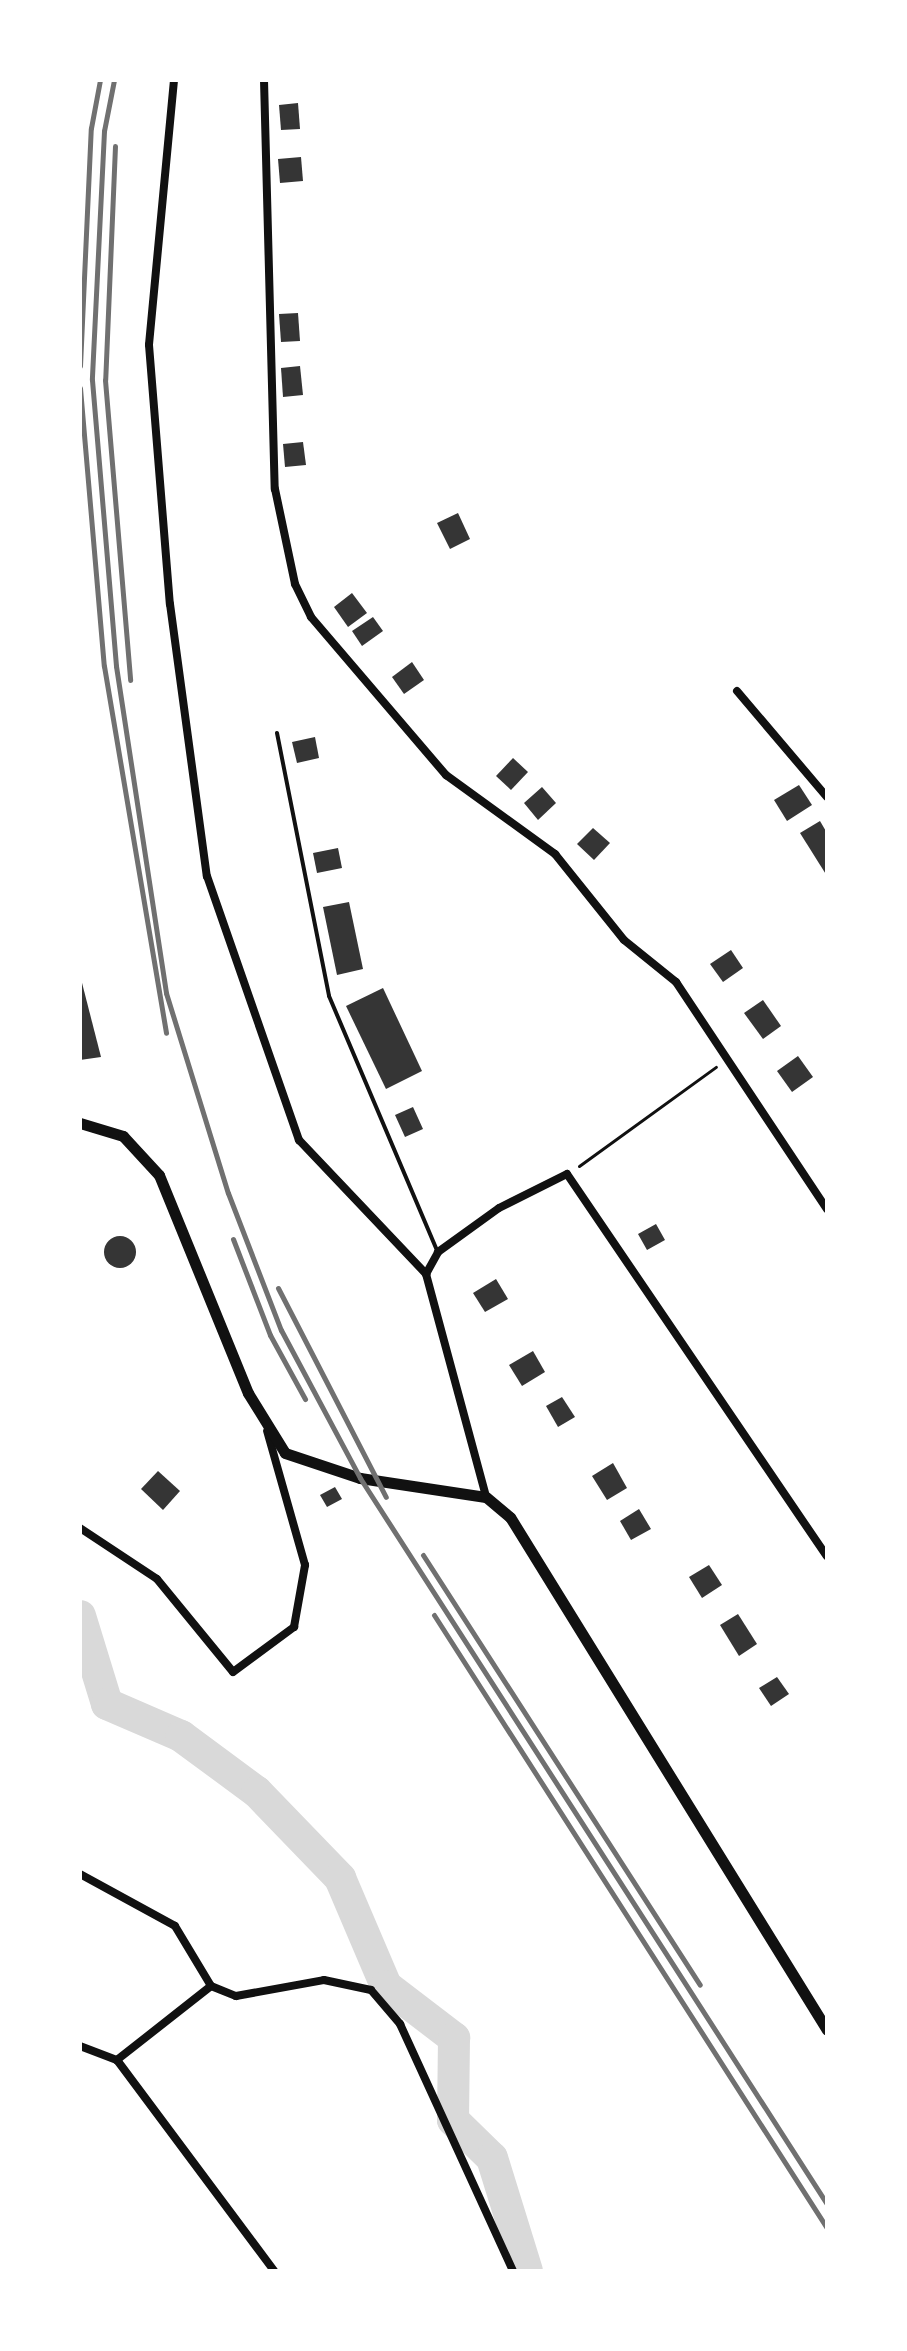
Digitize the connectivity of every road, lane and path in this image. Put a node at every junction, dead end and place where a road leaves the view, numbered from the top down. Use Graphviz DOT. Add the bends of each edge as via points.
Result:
graph roads {
  1 [pos="174,80"];
  2 [pos="264,80"];
  3 [pos="737,691"];
  4 [pos="277,733"];
  5 [pos="827,797"];
  6 [pos="729,1058"];
  7 [pos="80,1123"];
  8 [pos="567,1174"];
  9 [pos="827,1209"];
  10 [pos="438,1252"];
  11 [pos="426,1274"];
  12 [pos="267,1431"];
  13 [pos="486,1497"];
  14 [pos="80,1528"];
  15 [pos="827,1556"];
  16 [pos="80,1874"];
  17 [pos="211,1986"];
  18 [pos="827,2030"];
  19 [pos="80,2046"];
  20 [pos="117,2060"];
  21 [pos="274,2271"];
  22 [pos="513,2271"];
  1 -- 11 [label="street" via="149,345 170,604 207,876 299,1140"];
  2 -- 6 [label="street" via="275,489 295,584 311,617 446,775 555,854 624,940 676,982"];
  3 -- 5 [label="street"];
  4 -- 10 [label="lane" via="329,996"];
  6 -- 8 [label="path"];
  6 -- 9 [label="street"];
  7 -- 12 [label="street" via="123,1136 159,1175"];
  8 -- 10 [label="street" via="499,1208"];
  8 -- 15 [label="street"];
  10 -- 11 [label="street"];
  11 -- 13 [label="street"];
  12 -- 13 [label="street" via="303,1462 360,1478"];
  12 -- 14 [label="street" via="305,1565 294,1627 233,1672 157,1579"];
  13 -- 18 [label="street" via="510,1517"];
  16 -- 17 [label="street" via="175,1926"];
  17 -- 20 [label="street"];
  17 -- 22 [label="street" via="236,1996 324,1980 371,1990 400,2024"];
  19 -- 20 [label="street"];
  20 -- 21 [label="street"];
}
